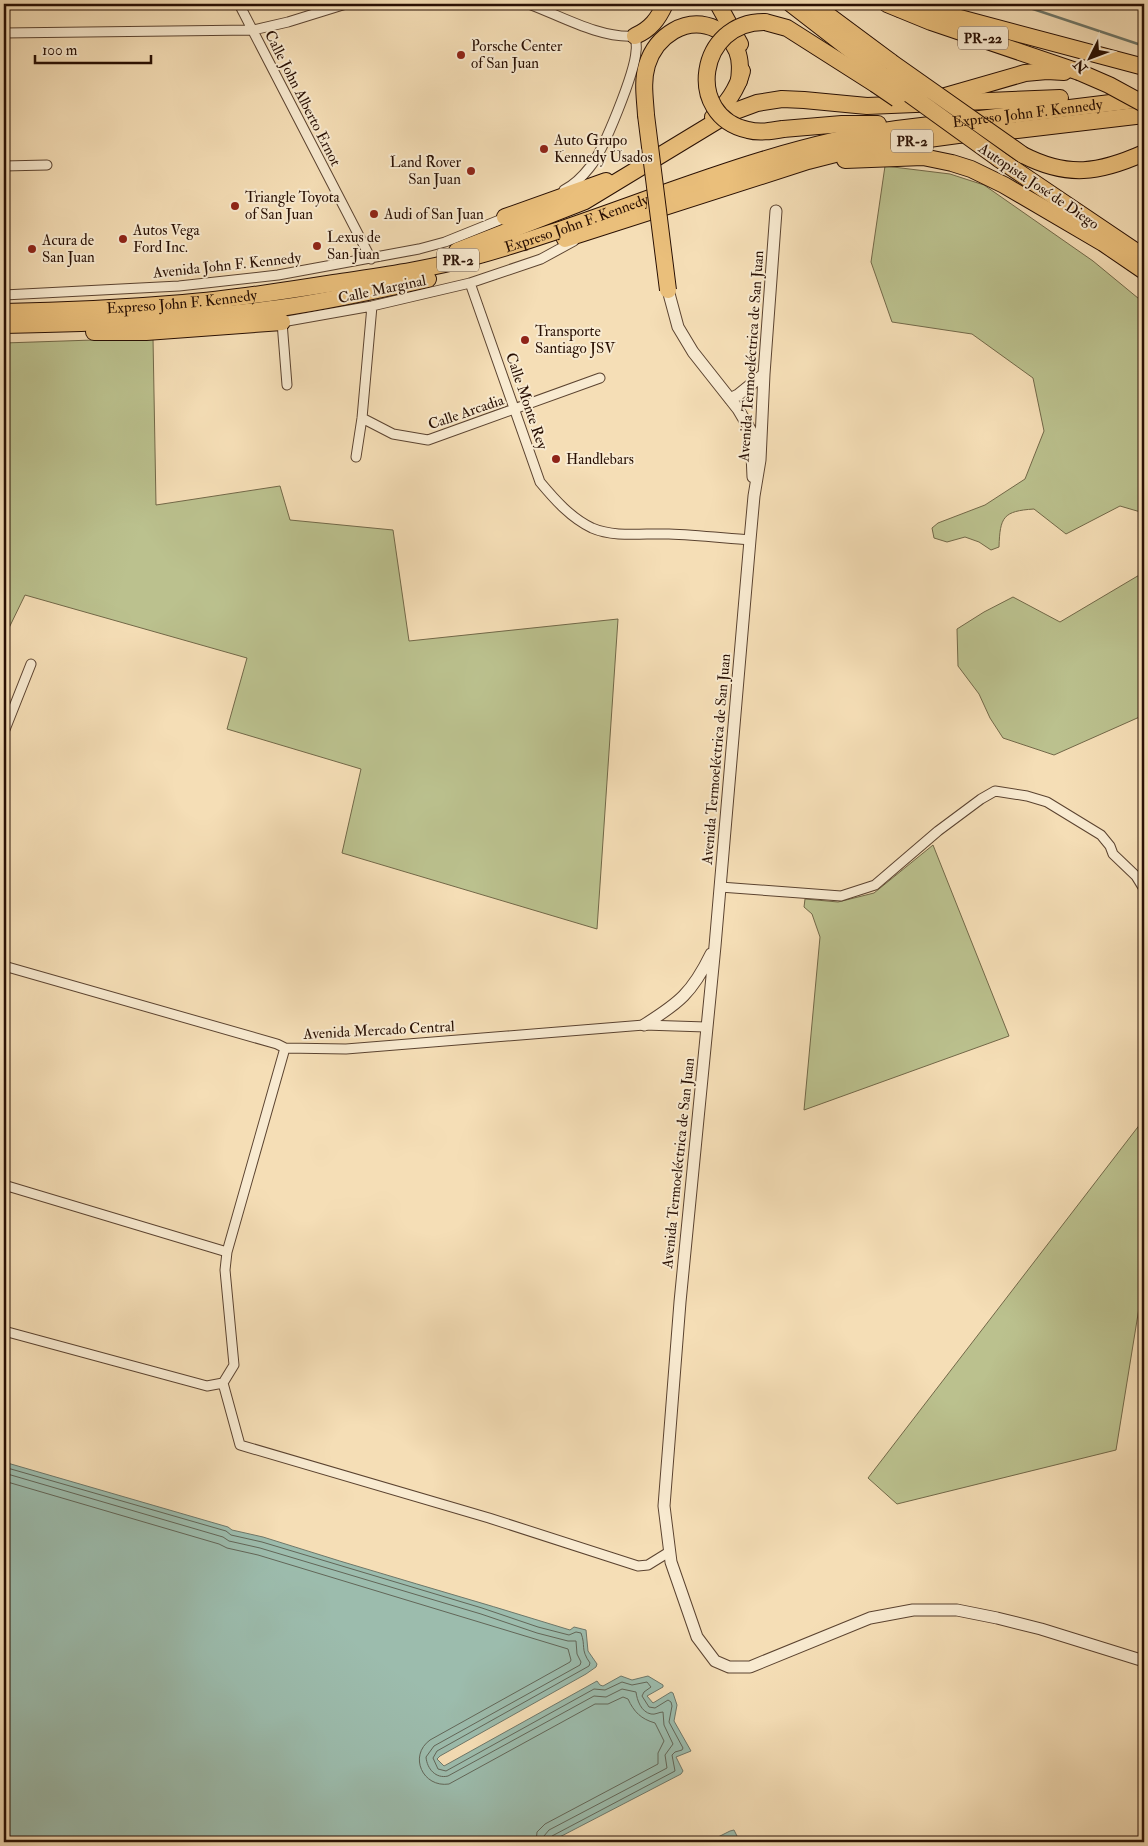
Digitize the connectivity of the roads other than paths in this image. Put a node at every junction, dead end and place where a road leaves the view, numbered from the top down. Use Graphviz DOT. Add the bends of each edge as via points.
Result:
graph roads {
  1 [pos="239,4"];
  2 [pos="346,4"];
  3 [pos="529,4"];
  4 [pos="655,4"];
  5 [pos="665,4"];
  6 [pos="718,4"];
  7 [pos="791,4"];
  8 [pos="813,4"];
  9 [pos="893,6"];
  10 [pos="253,30"];
  11 [pos="4,33"];
  12 [pos="635,36"];
  13 [pos="1144,67"];
  14 [pos="1079,72"];
  15 [pos="883,74"];
  16 [pos="739,81"];
  17 [pos="1144,99"];
  18 [pos="916,104"];
  19 [pos="1093,104"];
  20 [pos="1144,104"];
  21 [pos="1144,115"];
  22 [pos="897,129"];
  23 [pos="700,131"];
  24 [pos="1144,154"];
  25 [pos="808,160"];
  26 [pos="47,165"];
  27 [pos="4,166"];
  28 [pos="633,173"];
  29 [pos="776,211"];
  30 [pos="505,218"];
  31 [pos="596,229"];
  32 [pos="1144,257"];
  33 [pos="371,259"];
  34 [pos="422,269"];
  35 [pos="1144,271"];
  36 [pos="470,283"];
  37 [pos="668,290"];
  38 [pos="4,295"];
  39 [pos="372,306"];
  40 [pos="4,312"];
  41 [pos="282,322"];
  42 [pos="60,324"];
  43 [pos="4,326"];
  44 [pos="764,374"];
  45 [pos="600,378"];
  46 [pos="287,385"];
  47 [pos="730,399"];
  48 [pos="516,409"];
  49 [pos="362,418"];
  50 [pos="356,457"];
  51 [pos="754,496"];
  52 [pos="750,540"];
  53 [pos="30,664"];
  54 [pos="4,732"];
  55 [pos="720,887"];
  56 [pos="1144,889"];
  57 [pos="715,946"];
  58 [pos="4,966"];
  59 [pos="644,1026"];
  60 [pos="706,1027"];
  61 [pos="285,1048"];
  62 [pos="4,1185"];
  63 [pos="227,1252"];
  64 [pos="4,1332"];
  65 [pos="223,1383"];
  66 [pos="669,1552"];
  67 [pos="1144,1661"];
  1 -- 10 [label="street, Calle John Alberto Ernot"];
  2 -- 10 [label="street"];
  3 -- 12 [label="street" via="598,31"];
  4 -- 12 [label="highway"];
  5 -- 12 [label="highway" via="654,23"];
  6 -- 16 [label="highway" via="742,49 744,60"];
  7 -- 15 [label="highway, Autopista José de Diego"];
  8 -- 15 [label="highway"];
  9 -- 13 [label="highway" via="941,13"];
  9 -- 14 [label="highway, PR-22"];
  10 -- 11 [label="street"];
  10 -- 33 [label="street, Calle John Alberto Ernot"];
  12 -- 30 [label="street, Avenida John F. Kennedy" via="636,53 627,85 591,166 569,187"];
  14 -- 18 [label="highway" via="1025,73"];
  14 -- 20 [label="highway, PR-22, bridge"];
  15 -- 22 [label="highway, bridge" via="787,28 765,22 743,24 729,33 716,48 707,71 708,92 714,107 733,125 748,130 759,132 876,123"];
  15 -- 24 [label="highway, bridge" via="1046,166 1076,171 1111,166"];
  15 -- 32 [label="highway, Autopista José de Diego, bridge" via="955,128"];
  16 -- 23 [label="highway" via="726,104"];
  16 -- 37 [label="highway, bridge" via="737,51 723,33 710,26 686,25 675,30 664,38 650,57 644,82 646,115"];
  17 -- 19 [label="highway, Expreso John F. Kennedy / PR-2"];
  18 -- 19 [label="highway" via="1070,98"];
  18 -- 23 [label="highway" via="866,106 770,100 730,113"];
  19 -- 22 [label="highway, Expreso John F. Kennedy / PR-2"];
  21 -- 25 [label="highway, Expreso John F. Kennedy / PR-2" via="948,136 856,149"];
  22 -- 34 [label="highway, Expreso John F. Kennedy / PR-2" via="815,145 697,181 505,248"];
  23 -- 28 [label="highway"];
  25 -- 31 [label="highway, Expreso John F. Kennedy / PR-2"];
  25 -- 35 [label="highway" via="923,157 971,169 1103,243"];
  26 -- 27 [label="street"];
  28 -- 30 [label="highway"];
  28 -- 34 [label="highway" via="585,202 434,258"];
  29 -- 44 [label="street, Avenida Termoeléctrica de San Juan"];
  30 -- 33 [label="street, Avenida John F. Kennedy" via="419,250"];
  31 -- 36 [label="street, Calle Marginal" via="541,259"];
  31 -- 42 [label="highway, Expreso John F. Kennedy / PR-2" via="456,272 365,293 280,308 183,318"];
  33 -- 38 [label="street, Avenida John F. Kennedy" via="179,286"];
  34 -- 40 [label="highway, Expreso John F. Kennedy / PR-2" via="184,303"];
  36 -- 39 [label="street, Calle Marginal"];
  36 -- 48 [label="street, Calle Monte Rey"];
  37 -- 47 [label="street" via="678,327"];
  39 -- 41 [label="street, Calle Marginal"];
  39 -- 49 [label="street"];
  41 -- 42 [label="highway" via="97,333"];
  41 -- 46 [label="street"];
  42 -- 43 [label="highway, Expreso John F. Kennedy / PR-2"];
  44 -- 47 [label="street"];
  44 -- 51 [label="street, Avenida Termoeléctrica de San Juan" via="760,460"];
  45 -- 48 [label="street, Calle Arcadia"];
  47 -- 51 [label="street" via="751,430"];
  48 -- 49 [label="street, Calle Arcadia" via="428,440 394,434"];
  48 -- 52 [label="street, Calle Monte Rey" via="540,482 574,517 594,528 620,534"];
  49 -- 50 [label="street"];
  51 -- 52 [label="street, Avenida Termoeléctrica de San Juan"];
  52 -- 55 [label="street, Avenida Termoeléctrica de San Juan"];
  53 -- 54 [label="street"];
  55 -- 56 [label="street" via="841,896 875,885 938,831 995,791 1047,802 1101,836"];
  55 -- 57 [label="street, Avenida Termoeléctrica de San Juan"];
  57 -- 59 [label="street" via="700,977 687,994"];
  57 -- 60 [label="street, Avenida Termoeléctrica de San Juan"];
  58 -- 61 [label="street, Avenida Mercado Central"];
  59 -- 60 [label="street, Avenida Mercado Central"];
  59 -- 61 [label="street, Avenida Mercado Central" via="346,1049"];
  60 -- 66 [label="street, Avenida Termoeléctrica de San Juan" via="664,1506"];
  61 -- 63 [label="street"];
  62 -- 63 [label="street"];
  63 -- 65 [label="street" via="234,1365"];
  64 -- 65 [label="street" via="207,1386"];
  65 -- 66 [label="street" via="240,1445 489,1518 638,1566 648,1565"];
  66 -- 67 [label="street, Avenida Termoeléctrica de San Juan" via="697,1638 715,1661 729,1667 750,1667 870,1618 913,1610 956,1610 997,1618"];
}
